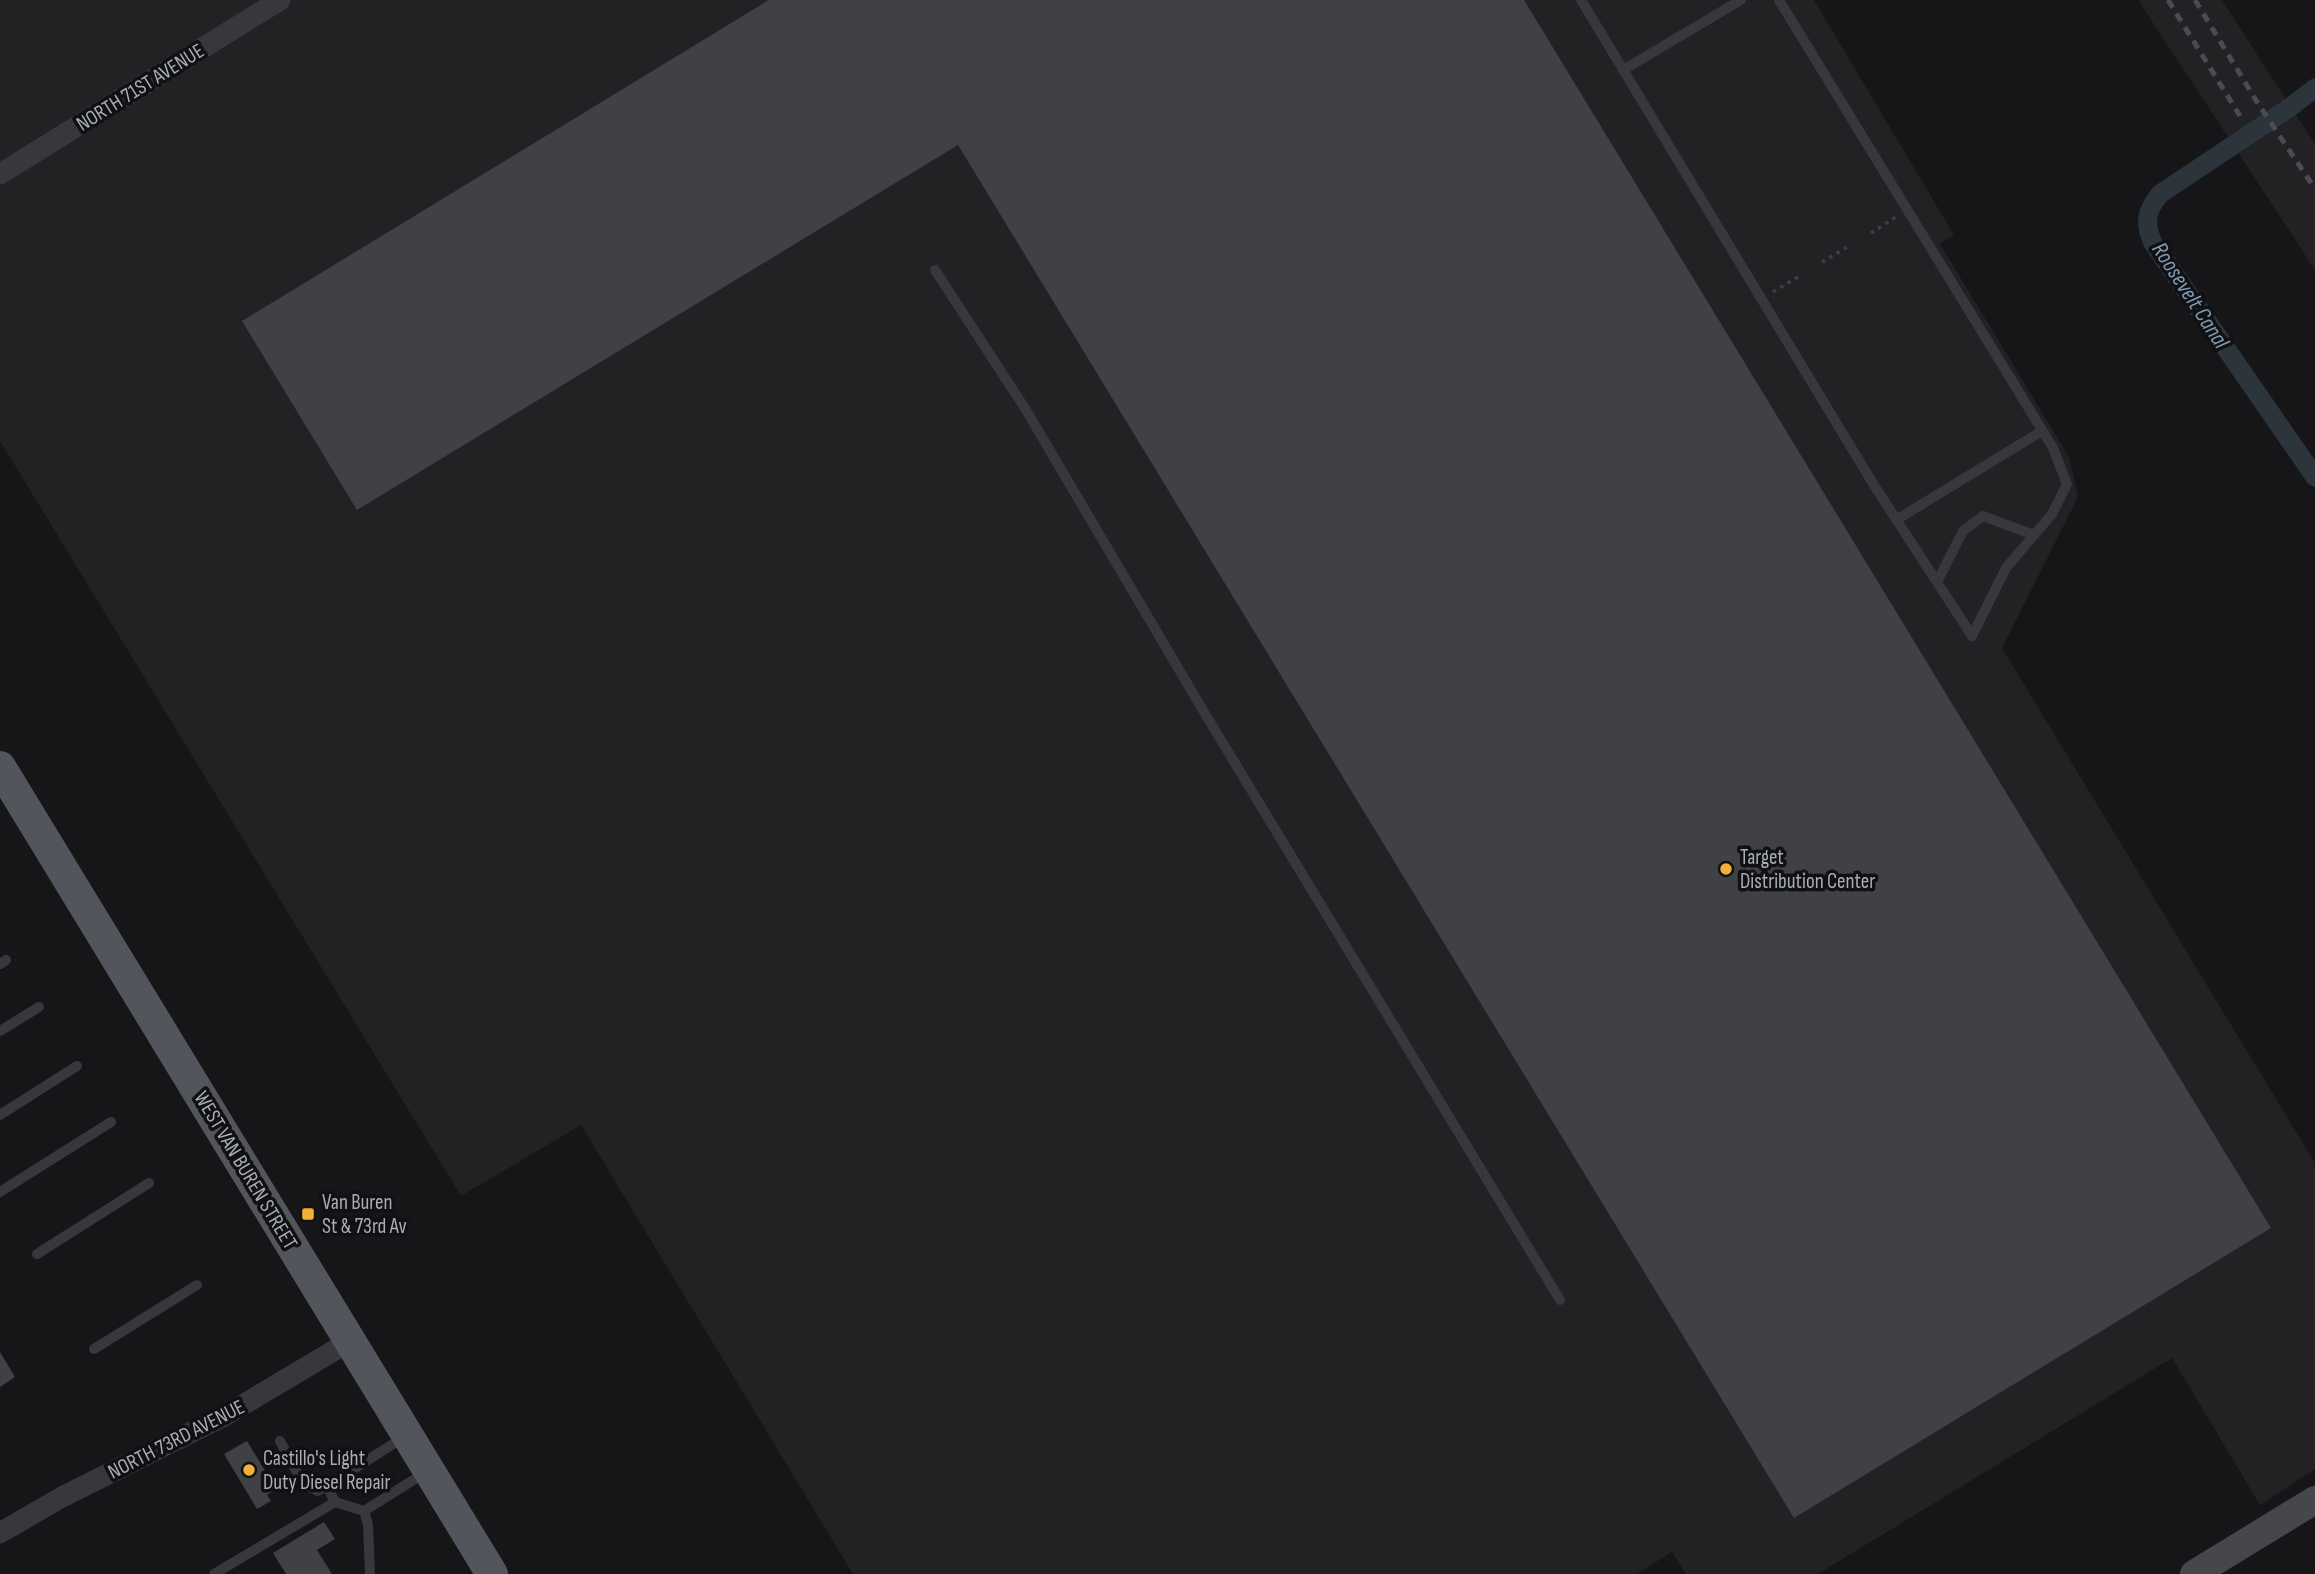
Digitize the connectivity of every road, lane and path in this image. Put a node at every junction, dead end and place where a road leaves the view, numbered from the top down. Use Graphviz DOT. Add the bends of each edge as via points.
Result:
graph roads {
  1 [pos="280,0"];
  2 [pos="1581,0"];
  3 [pos="1741,0"];
  4 [pos="1779,0"];
  5 [pos="1623,70"];
  6 [pos="0,174"];
  7 [pos="1896,217"];
  8 [pos="1871,233"];
  9 [pos="1849,246"];
  10 [pos="1822,262"];
  11 [pos="935,270"];
  12 [pos="1801,275"];
  13 [pos="1773,292"];
  14 [pos="2042,431"];
  15 [pos="1896,520"];
  16 [pos="2034,536"];
  17 [pos="1937,582"];
  18 [pos="0,767"];
  19 [pos="39,1007"];
  20 [pos="0,1031"];
  21 [pos="77,1066"];
  22 [pos="0,1115"];
  23 [pos="111,1122"];
  24 [pos="149,1183"];
  25 [pos="0,1192"];
  26 [pos="37,1255"];
  27 [pos="197,1285"];
  28 [pos="1560,1300"];
  29 [pos="350,1341"];
  30 [pos="94,1349"];
  31 [pos="407,1435"];
  32 [pos="280,1441"];
  33 [pos="428,1471"];
  34 [pos="327,1486"];
  35 [pos="2315,1500"];
  36 [pos="335,1502"];
  37 [pos="364,1511"];
  38 [pos="0,1533"];
  39 [pos="214,1574"];
  40 [pos="370,1574"];
  41 [pos="492,1574"];
  42 [pos="2194,1574"];
  1 -- 6 [label="street, NORTH 71ST AVENUE"];
  2 -- 5 [label="lane"];
  3 -- 5 [label="lane"];
  4 -- 14 [label="lane"];
  5 -- 15 [label="lane"];
  7 -- 8 [label="path"];
  9 -- 10 [label="path"];
  11 -- 28 [label="lane" via="1033,421"];
  12 -- 13 [label="path"];
  14 -- 15 [label="lane"];
  14 -- 16 [label="lane" via="2067,484"];
  15 -- 17 [label="lane"];
  16 -- 17 [label="lane" via="1983,516 1963,531"];
  16 -- 17 [label="lane" via="2006,568 1972,636"];
  18 -- 29 [label="main road, WEST VAN BUREN STREET"];
  19 -- 20 [label="lane"];
  21 -- 22 [label="lane"];
  23 -- 25 [label="lane"];
  24 -- 26 [label="lane"];
  27 -- 30 [label="lane"];
  29 -- 31 [label="main road, WEST VAN BUREN STREET"];
  29 -- 38 [label="street, NORTH 73RD AVENUE" via="226,1415"];
  31 -- 33 [label="main road, WEST VAN BUREN STREET"];
  31 -- 34 [label="lane"];
  32 -- 34 [label="lane" via="304,1485 318,1491"];
  33 -- 37 [label="lane"];
  33 -- 41 [label="main road, WEST VAN BUREN STREET"];
  34 -- 36 [label="lane"];
  35 -- 42 [label="main road"];
  36 -- 37 [label="lane"];
  36 -- 39 [label="lane"];
  37 -- 40 [label="lane"];
}
